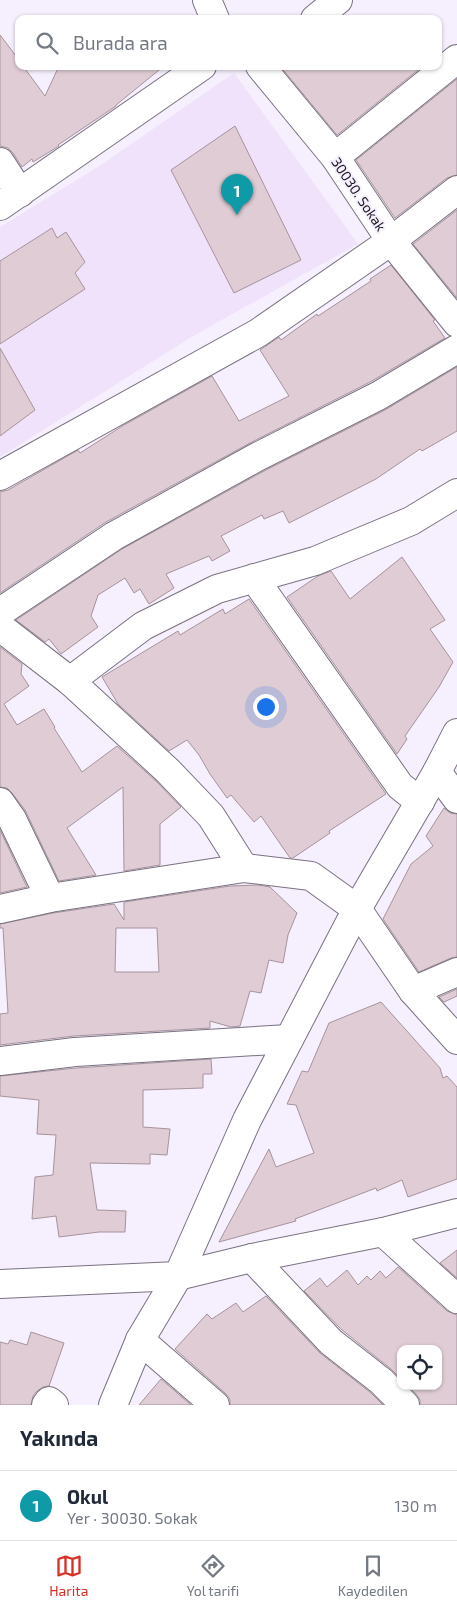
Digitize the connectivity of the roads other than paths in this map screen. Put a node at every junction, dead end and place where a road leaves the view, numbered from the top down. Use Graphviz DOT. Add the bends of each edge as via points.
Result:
graph roads {
  1 [pos="207,0"];
  2 [pos="338,0"];
  3 [pos="213,15"];
  4 [pos="320,15"];
  5 [pos="457,59"];
  6 [pos="196,70"];
  7 [pos="263,70"];
  8 [pos="335,157"];
  9 [pos="0,162"];
  10 [pos="457,190"];
  11 [pos="10,200"];
  12 [pos="390,242"];
  13 [pos="457,323"];
  14 [pos="457,349"];
  15 [pos="0,476"];
  16 [pos="457,493"];
  17 [pos="254,578"];
  18 [pos="0,612"];
  19 [pos="0,627"];
  20 [pos="70,681"];
  21 [pos="457,733"];
  22 [pos="437,772"];
  23 [pos="457,799"];
  24 [pos="0,802"];
  25 [pos="420,802"];
  26 [pos="244,868"];
  27 [pos="50,898"];
  28 [pos="357,909"];
  29 [pos="0,910"];
  30 [pos="457,972"];
  31 [pos="413,991"];
  32 [pos="289,1038"];
  33 [pos="457,1040"];
  34 [pos="0,1061"];
  35 [pos="457,1213"];
  36 [pos="383,1232"];
  37 [pos="252,1258"];
  38 [pos="178,1276"];
  39 [pos="1,1285"];
  40 [pos="457,1299"];
  41 [pos="140,1340"];
  42 [pos="46,1405"];
  43 [pos="54,1405"];
  44 [pos="113,1405"];
  45 [pos="215,1405"];
  46 [pos="406,1405"];
  1 -- 3 [label="street"];
  2 -- 4 [label="street"];
  5 -- 8 [label="street"];
  6 -- 11 [label="street"];
  7 -- 8 [label="street, 30030. Sokak"];
  8 -- 12 [label="street, 30030. Sokak"];
  9 -- 11 [label="street"];
  10 -- 12 [label="street"];
  12 -- 13 [label="street, 30030. Sokak"];
  12 -- 15 [label="street" via="258,333"];
  14 -- 18 [label="street" via="378,396 257,457 114,536"];
  16 -- 17 [label="street" via="411,521 315,561"];
  17 -- 20 [label="street" via="217,589 143,626"];
  17 -- 25 [label="street" via="400,786"];
  19 -- 20 [label="street"];
  20 -- 26 [label="street" via="168,771 211,816"];
  21 -- 22 [label="street"];
  22 -- 23 [label="street"];
  22 -- 25 [label="street"];
  24 -- 27 [label="street" via="12,819"];
  25 -- 28 [label="street"];
  26 -- 27 [label="street"];
  26 -- 28 [label="street" via="311,876"];
  27 -- 29 [label="street"];
  28 -- 31 [label="street"];
  28 -- 32 [label="street"];
  30 -- 31 [label="street"];
  31 -- 33 [label="street"];
  32 -- 34 [label="street" via="75,1052"];
  32 -- 38 [label="street" via="246,1120"];
  35 -- 36 [label="street"];
  36 -- 37 [label="street"];
  36 -- 40 [label="street"];
  37 -- 38 [label="street"];
  37 -- 46 [label="street" via="331,1342 382,1381"];
  38 -- 39 [label="street"];
  38 -- 41 [label="street"];
  41 -- 44 [label="street"];
  41 -- 45 [label="street"];
  42 -- 43 [label="street" via="49,1401"];
}
